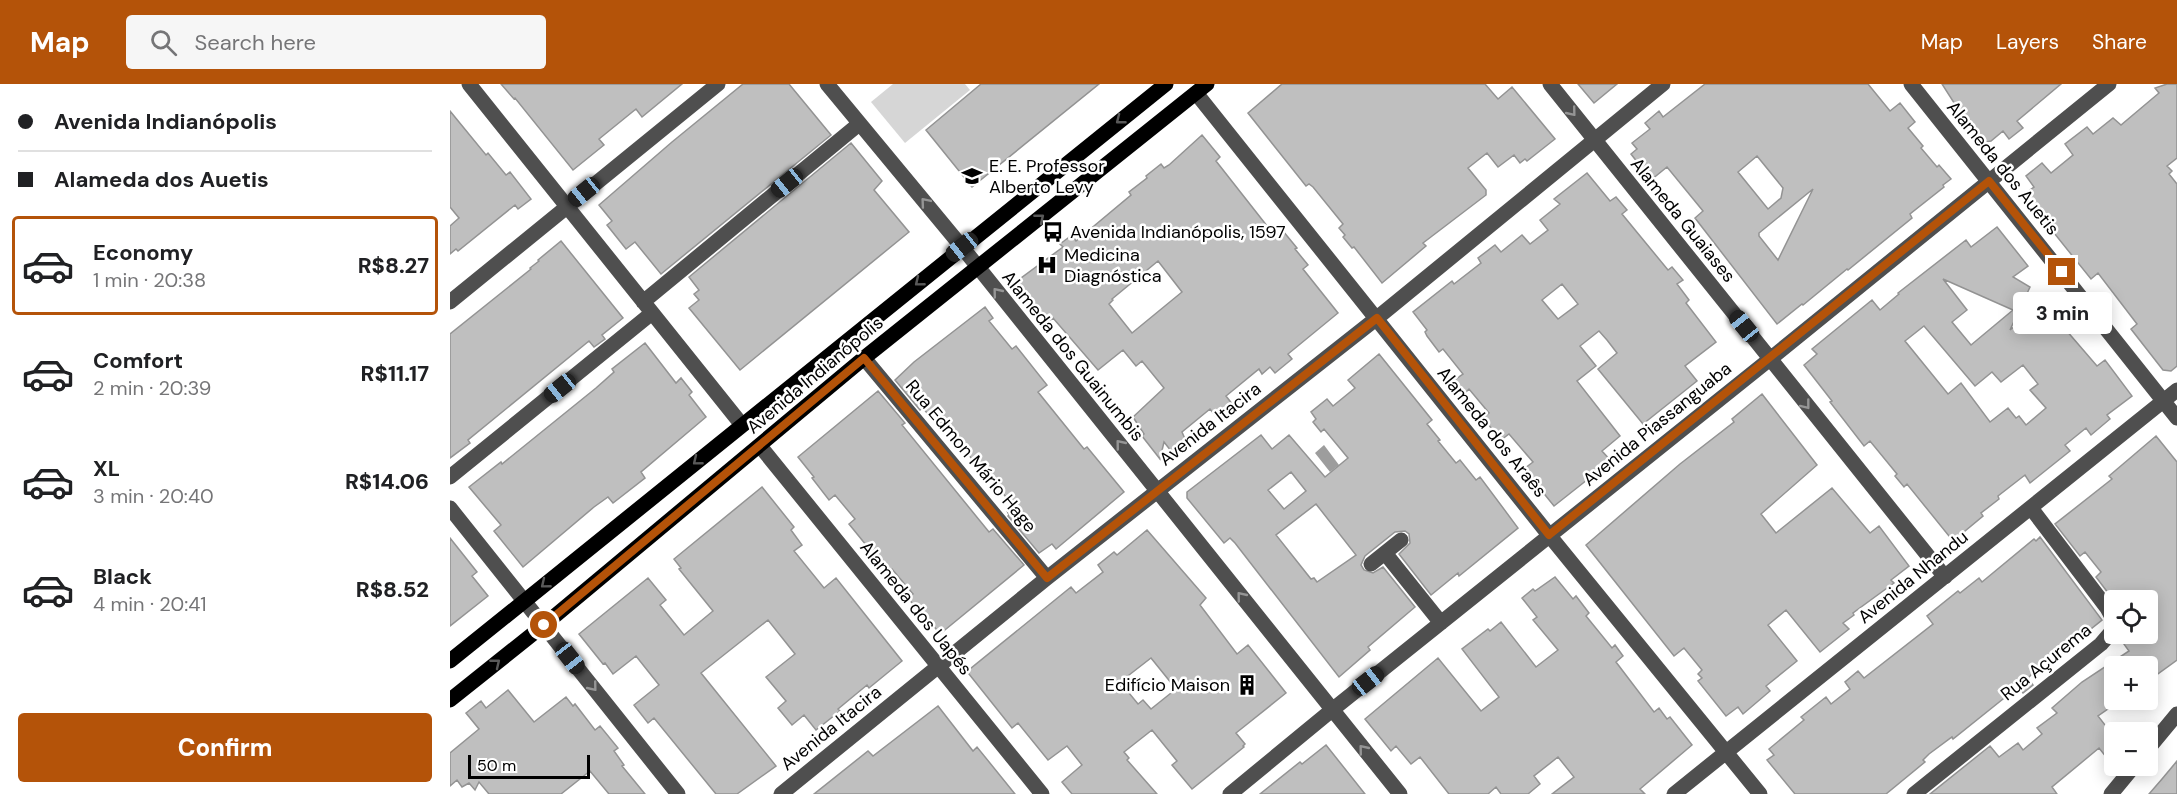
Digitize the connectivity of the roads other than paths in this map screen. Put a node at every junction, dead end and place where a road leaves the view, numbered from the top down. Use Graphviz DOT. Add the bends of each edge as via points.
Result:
graph roads {
  1 [pos="469,84"];
  2 [pos="718,84"];
  3 [pos="827,84"];
  4 [pos="1166,84"];
  5 [pos="1550,84"];
  6 [pos="1663,84"];
  7 [pos="1911,84"];
  8 [pos="2109,84"];
  9 [pos="1202,88"];
  10 [pos="860,124"];
  11 [pos="1594,139"];
  12 [pos="1989,181"];
  13 [pos="567,206"];
  14 [pos="962,247"];
  15 [pos="978,268"];
  16 [pos="450,302"];
  17 [pos="648,307"];
  18 [pos="1377,318"];
  19 [pos="864,358"];
  20 [pos="1770,359"];
  21 [pos="2177,390"];
  22 [pos="2163,401"];
  23 [pos="2177,418"];
  24 [pos="742,424"];
  25 [pos="760,446"];
  26 [pos="450,477"];
  27 [pos="1157,491"];
  28 [pos="450,508"];
  29 [pos="2031,508"];
  30 [pos="1549,535"];
  31 [pos="1401,540"];
  32 [pos="1385,552"];
  33 [pos="1371,564"];
  34 [pos="1945,576"];
  35 [pos="1047,578"];
  36 [pos="525,601"];
  37 [pos="1441,623"];
  38 [pos="544,625"];
  39 [pos="450,661"];
  40 [pos="938,667"];
  41 [pos="450,700"];
  42 [pos="1332,710"];
  43 [pos="2177,714"];
  44 [pos="2158,737"];
  45 [pos="1726,752"];
  46 [pos="2126,776"];
  47 [pos="678,794"];
  48 [pos="781,794"];
  49 [pos="1041,794"];
  50 [pos="1230,794"];
  51 [pos="1400,794"];
  52 [pos="1674,794"];
  53 [pos="1760,794"];
  54 [pos="1914,794"];
  55 [pos="2111,794"];
  1 -- 13 [label="street"];
  2 -- 13 [label="street"];
  3 -- 10 [label="street, Alameda dos Guainumbis"];
  4 -- 14 [label="main road, Avenida Indianópolis, one-way"];
  5 -- 11 [label="street, Alameda Guaiases, one-way"];
  6 -- 11 [label="street, Avenida Itacira"];
  7 -- 12 [label="street, Alameda dos Auetis"];
  8 -- 12 [label="street, Avenida Piassanguaba"];
  15 -- 9 [label="main road, Avenida Indianópolis, one-way"];
  9 -- 18 [label="street, Alameda dos Araês"];
  14 -- 10 [label="street, Alameda dos Guainumbis, one-way"];
  10 -- 17 [label="street"];
  11 -- 18 [label="street, Avenida Itacira"];
  11 -- 20 [label="street, Alameda Guaiases"];
  12 -- 20 [label="street, Avenida Piassanguaba"];
  12 -- 22 [label="street, Alameda dos Auetis"];
  13 -- 16 [label="street"];
  13 -- 17 [label="street"];
  14 -- 15 [label="street, Alameda dos Guainumbis"];
  14 -- 24 [label="main road, Avenida Indianópolis, one-way"];
  15 -- 19 [label="main road, Avenida Indianópolis"];
  27 -- 15 [label="street, Alameda dos Guainumbis, one-way"];
  17 -- 24 [label="street"];
  17 -- 26 [label="street"];
  18 -- 27 [label="street, Avenida Itacira"];
  18 -- 30 [label="street, Alameda dos Araês"];
  19 -- 25 [label="main road, Avenida Indianópolis"];
  19 -- 35 [label="street, Rua Edmon Mário Hage"];
  20 -- 30 [label="street, Avenida Piassanguaba"];
  20 -- 34 [label="street, Alameda Guaiases, one-way"];
  21 -- 22 [label="street, Avenida Nhandu"];
  22 -- 23 [label="street, Alameda dos Auetis"];
  22 -- 29 [label="street, Avenida Nhandu"];
  24 -- 36 [label="main road, Avenida Indianópolis, one-way"];
  25 -- 38 [label="main road, Avenida Indianópolis"];
  25 -- 40 [label="street, Alameda dos Uapés"];
  27 -- 35 [label="street, Avenida Itacira"];
  42 -- 27 [label="street, Alameda dos Guainumbis, one-way"];
  28 -- 36 [label="street"];
  29 -- 34 [label="street, Avenida Nhandu"];
  29 -- 54 [label="street, Rua Açurema" via="2107,608 2113,630 2101,644"];
  30 -- 37 [label="street, Avenida Piassanguaba"];
  30 -- 45 [label="street, Alameda dos Araês"];
  31 -- 32 [label="street"];
  32 -- 33 [label="street"];
  32 -- 37 [label="street"];
  34 -- 45 [label="street, Avenida Nhandu"];
  35 -- 40 [label="street, Avenida Itacira"];
  36 -- 38 [label="street"];
  36 -- 39 [label="main road, Avenida Indianópolis"];
  37 -- 42 [label="street, Avenida Piassanguaba"];
  41 -- 38 [label="main road, Avenida Indianópolis, one-way"];
  38 -- 47 [label="street, one-way"];
  40 -- 48 [label="street, Avenida Itacira"];
  40 -- 49 [label="street, Alameda dos Uapés"];
  42 -- 50 [label="street, Avenida Piassanguaba"];
  51 -- 42 [label="street, Alameda dos Guainumbis, one-way"];
  43 -- 44 [label="street"];
  45 -- 52 [label="street, Avenida Nhandu"];
  45 -- 53 [label="street, Alameda dos Araês"];
  46 -- 55 [label="street"];
}
